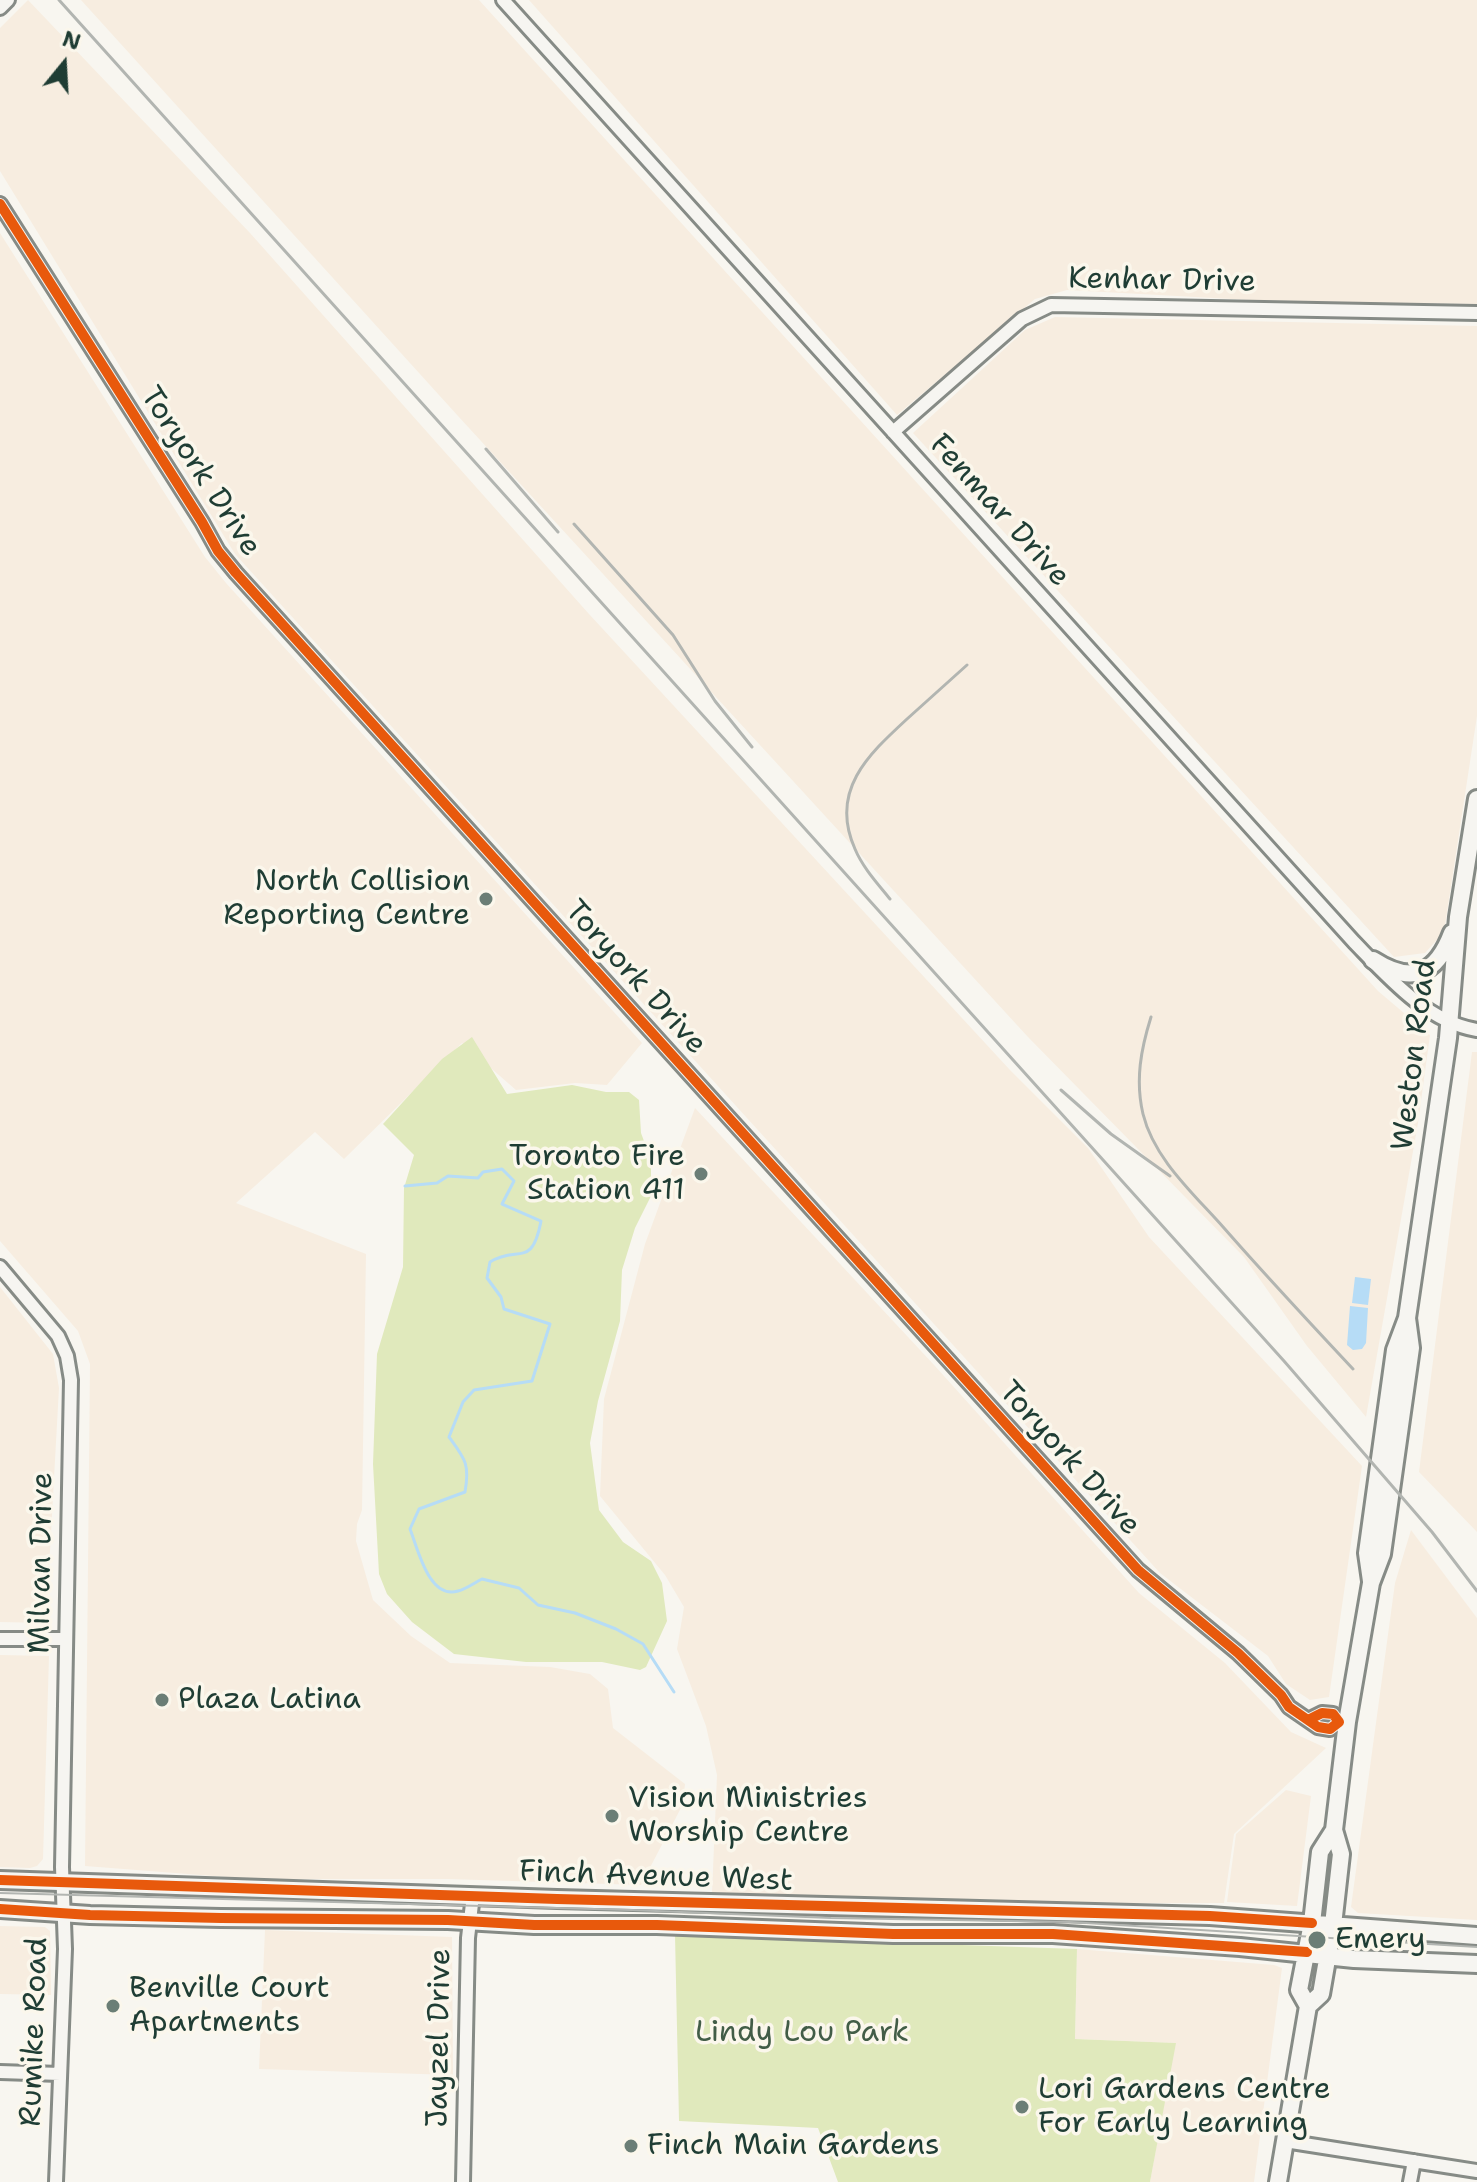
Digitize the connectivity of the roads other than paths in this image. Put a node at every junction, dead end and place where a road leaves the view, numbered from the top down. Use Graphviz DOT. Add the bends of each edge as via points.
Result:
graph roads {
  1 [pos="8,0"];
  2 [pos="503,0"];
  3 [pos="0,8"];
  4 [pos="0,204"];
  5 [pos="1477,313"];
  6 [pos="893,432"];
  7 [pos="1477,799"];
  8 [pos="1458,917"];
  9 [pos="1373,960"];
  10 [pos="1451,1022"];
  11 [pos="1477,1030"];
  12 [pos="0,1267"];
  13 [pos="0,1639"];
  14 [pos="66,1639"];
  15 [pos="1343,1722"];
  16 [pos="1334,1830"];
  17 [pos="0,1880"];
  18 [pos="62,1883"];
  19 [pos="473,1895"];
  20 [pos="0,1909"];
  21 [pos="63,1913"];
  22 [pos="469,1921"];
  23 [pos="1312,1923"];
  24 [pos="1333,1925"];
  25 [pos="1477,1936"];
  26 [pos="1307,1952"];
  27 [pos="1327,1955"];
  28 [pos="1477,1964"];
  29 [pos="1308,2006"];
  30 [pos="0,2072"];
  31 [pos="60,2074"];
  32 [pos="1285,2141"];
  33 [pos="1414,2161"];
  34 [pos="1477,2171"];
  35 [pos="56,2182"];
  36 [pos="463,2182"];
  37 [pos="1278,2182"];
  38 [pos="1410,2182"];
  1 -- 3 [label="street"];
  2 -- 6 [label="street, Fenmar Drive"];
  4 -- 15 [label="street, Toryork Drive" via="236,573 1138,1570 1238,1653 1289,1707 1310,1719 1322,1713"];
  5 -- 6 [label="street, Kenhar Drive" via="1051,305 1022,319"];
  6 -- 9 [label="street, Fenmar Drive"];
  7 -- 8 [label="main road, Weston Road"];
  8 -- 9 [label="main road" via="1444,954 1430,967 1402,975"];
  8 -- 10 [label="main road, Weston Road"];
  9 -- 10 [label="street, Fenmar Drive" via="1399,988"];
  10 -- 11 [label="street, Fenmar Drive"];
  10 -- 15 [label="main road, Weston Road" via="1407,1318 1411,1348 1382,1554 1371,1583"];
  12 -- 14 [label="street, Milvan Drive" via="58,1336 67,1356 71,1380"];
  13 -- 14 [label="street"];
  14 -- 18 [label="street, Milvan Drive"];
  15 -- 16 [label="main road, Weston Road"];
  16 -- 23 [label="main road, Weston Road" via="1320,1852"];
  16 -- 24 [label="main road, Weston Road" via="1341,1854"];
  17 -- 18 [label="main road, Finch Avenue West"];
  18 -- 19 [label="main road, Finch Avenue West"];
  18 -- 21 [label="street, Rumike Road"];
  19 -- 22 [label="street, Jayzel Drive"];
  19 -- 23 [label="main road, Finch Avenue West"];
  20 -- 21 [label="main road, Finch Avenue West"];
  21 -- 22 [label="main road, Finch Avenue West"];
  21 -- 31 [label="street, Rumike Road"];
  22 -- 26 [label="main road, Finch Avenue West" via="1053,1934"];
  22 -- 36 [label="street, Jayzel Drive"];
  23 -- 24 [label="main road, Finch Avenue West"];
  23 -- 26 [label="main road, Weston Road"];
  24 -- 25 [label="main road, Finch Avenue West"];
  24 -- 27 [label="main road, Weston Road"];
  26 -- 27 [label="main road, Finch Avenue West"];
  26 -- 29 [label="main road, Weston Road" via="1299,1990"];
  27 -- 28 [label="main road, Finch Avenue West"];
  27 -- 29 [label="main road, Weston Road" via="1321,1994"];
  29 -- 32 [label="main road, Weston Road"];
  30 -- 31 [label="street"];
  31 -- 35 [label="street, Rumike Road"];
  32 -- 33 [label="street"];
  32 -- 37 [label="main road, Weston Road"];
  33 -- 34 [label="street"];
  33 -- 38 [label="street"];
}
